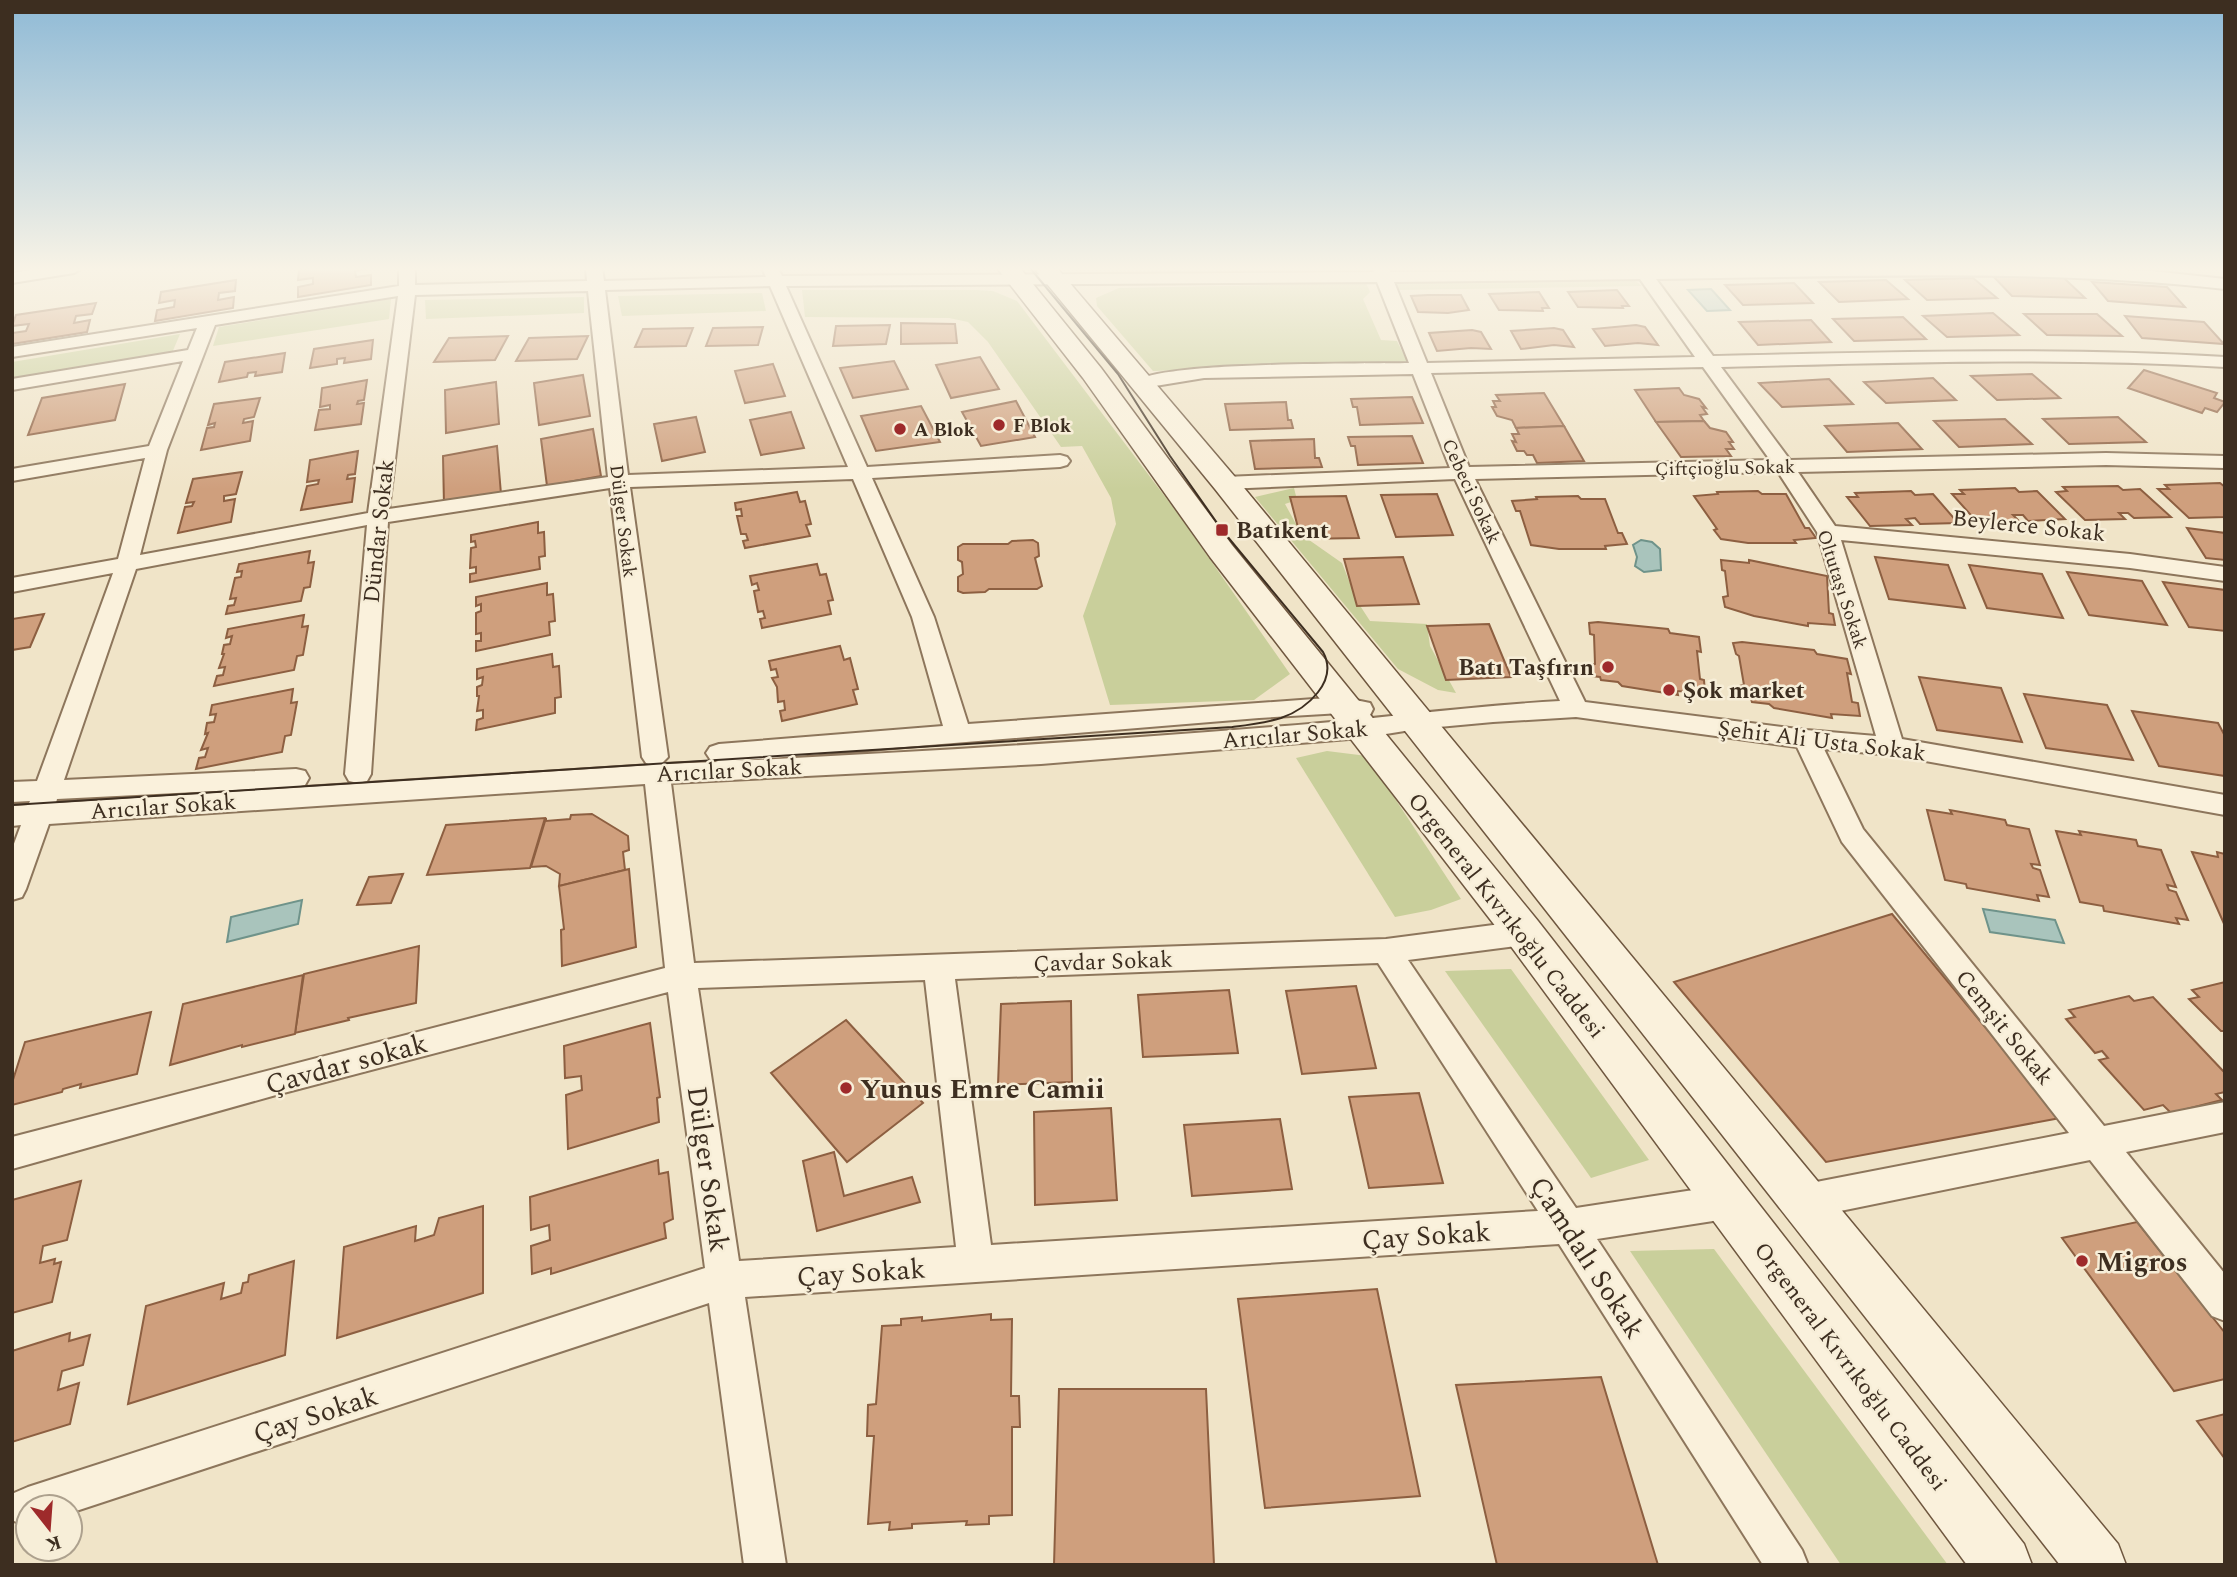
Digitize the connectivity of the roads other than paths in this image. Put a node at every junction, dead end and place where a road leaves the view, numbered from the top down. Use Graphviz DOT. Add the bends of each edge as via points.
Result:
graph roads {
  1 [pos="74,342"];
  2 [pos="200,342"];
  3 [pos="400,342"];
  4 [pos="603,342"];
  5 [pos="802,342"];
  6 [pos="1073,342"];
  7 [pos="1100,342"];
  8 [pos="1408,342"];
  9 [pos="1693,342"];
  10 [pos="12,352"];
  11 [pos="195,354"];
  12 [pos="1708,362"];
  13 [pos="2225,362"];
  14 [pos="1418,368"];
  15 [pos="1143,383"];
  16 [pos="12,385"];
  17 [pos="157,450"];
  18 [pos="1060,461"];
  19 [pos="2225,462"];
  20 [pos="1784,466"];
  21 [pos="862,473"];
  22 [pos="1462,473"];
  23 [pos="12,475"];
  24 [pos="618,481"];
  25 [pos="1224,483"];
  26 [pos="377,517"];
  27 [pos="1828,532"];
  28 [pos="127,564"];
  29 [pos="2225,575"];
  30 [pos="12,585"];
  31 [pos="1576,709"];
  32 [pos="1351,717"];
  33 [pos="1417,720"];
  34 [pos="958,733"];
  35 [pos="1806,739"];
  36 [pos="1892,746"];
  37 [pos="656,765"];
  38 [pos="358,774"];
  39 [pos="12,792"];
  40 [pos="44,803"];
  41 [pos="2225,804"];
  42 [pos="12,816"];
  43 [pos="12,889"];
  44 [pos="1524,933"];
  45 [pos="1386,951"];
  46 [pos="938,966"];
  47 [pos="681,976"];
  48 [pos="2225,1117"];
  49 [pos="2096,1141"];
  50 [pos="12,1153"];
  51 [pos="1806,1201"];
  52 [pos="1726,1202"];
  53 [pos="1569,1227"];
  54 [pos="976,1264"];
  55 [pos="725,1280"];
  56 [pos="2225,1303"];
  57 [pos="71,1493"];
  58 [pos="765,1565"];
  59 [pos="1787,1565"];
  60 [pos="2003,1565"];
  61 [pos="2097,1565"];
  1 -- 10 [label="street"];
  2 -- 11 [label="street"];
  3 -- 26 [label="street, Dündar Sokak"];
  4 -- 24 [label="street, Dülger Sokak"];
  5 -- 21 [label="street"];
  6 -- 32 [label="main road, Orgeneral Kıvrıkoğlu Caddesi" via="1221,551"];
  7 -- 15 [label="main road"];
  8 -- 14 [label="street, Cebeci Sokak"];
  9 -- 12 [label="street, Oltutaşı Sokak"];
  11 -- 16 [label="street"];
  11 -- 17 [label="street"];
  12 -- 13 [label="street" via="1957,356"];
  12 -- 14 [label="street"];
  12 -- 20 [label="street, Oltutaşı Sokak"];
  14 -- 15 [label="street" via="1204,373"];
  14 -- 22 [label="street, Cebeci Sokak"];
  15 -- 25 [label="main road"];
  17 -- 23 [label="street"];
  17 -- 28 [label="street"];
  18 -- 21 [label="street"];
  19 -- 20 [label="street, Çiftçioğlu Sokak" via="2106,459"];
  20 -- 22 [label="street, Çiftçioğlu Sokak"];
  20 -- 27 [label="street, Oltutaşı Sokak"];
  21 -- 24 [label="street"];
  21 -- 34 [label="street" via="923,617"];
  22 -- 25 [label="street, Çiftçioğlu Sokak"];
  22 -- 31 [label="street, Cebeci Sokak"];
  24 -- 26 [label="street"];
  24 -- 37 [label="street, Dülger Sokak"];
  25 -- 33 [label="main road"];
  26 -- 28 [label="street"];
  26 -- 38 [label="street, Dündar Sokak"];
  27 -- 29 [label="street, Beylerce Sokak" via="2130,561"];
  27 -- 36 [label="street, Oltutaşı Sokak"];
  28 -- 30 [label="street"];
  28 -- 40 [label="street"];
  31 -- 33 [label="street, Şehit Ali Usta Sokak"];
  31 -- 35 [label="street, Şehit Ali Usta Sokak"];
  32 -- 33 [label="street, Arıcılar Sokak"];
  32 -- 34 [label="street"];
  32 -- 37 [label="street, Arıcılar Sokak" via="1041,755"];
  32 -- 44 [label="main road, Orgeneral Kıvrıkoğlu Caddesi"];
  33 -- 51 [label="main road"];
  34 -- 37 [label="street"];
  35 -- 36 [label="street, Şehit Ali Usta Sokak"];
  35 -- 49 [label="street, Cemşit Sokak" via="1852,835"];
  36 -- 41 [label="street, Şehit Ali Usta Sokak"];
  37 -- 38 [label="street"];
  37 -- 40 [label="street, Arıcılar Sokak"];
  37 -- 47 [label="street, Dülger Sokak"];
  38 -- 40 [label="street"];
  39 -- 40 [label="street"];
  40 -- 42 [label="street"];
  40 -- 43 [label="street"];
  44 -- 45 [label="street, Çavdar Sokak"];
  44 -- 52 [label="main road, Orgeneral Kıvrıkoğlu Caddesi"];
  45 -- 46 [label="street, Çavdar Sokak"];
  45 -- 53 [label="street, Çamdalı Sokak"];
  46 -- 47 [label="street, Çavdar Sokak"];
  46 -- 54 [label="street"];
  47 -- 50 [label="street, Çavdar sokak"];
  47 -- 55 [label="street, Dülger Sokak"];
  48 -- 49 [label="street"];
  49 -- 51 [label="street"];
  49 -- 56 [label="street, Cemşit Sokak"];
  51 -- 61 [label="main road"];
  52 -- 53 [label="street, Çay Sokak"];
  52 -- 60 [label="main road, Orgeneral Kıvrıkoğlu Caddesi"];
  53 -- 54 [label="street, Çay Sokak"];
  53 -- 59 [label="street, Çamdalı Sokak"];
  54 -- 55 [label="street, Çay Sokak"];
  55 -- 57 [label="street, Çay Sokak"];
  55 -- 58 [label="street, Dülger Sokak"];
}
